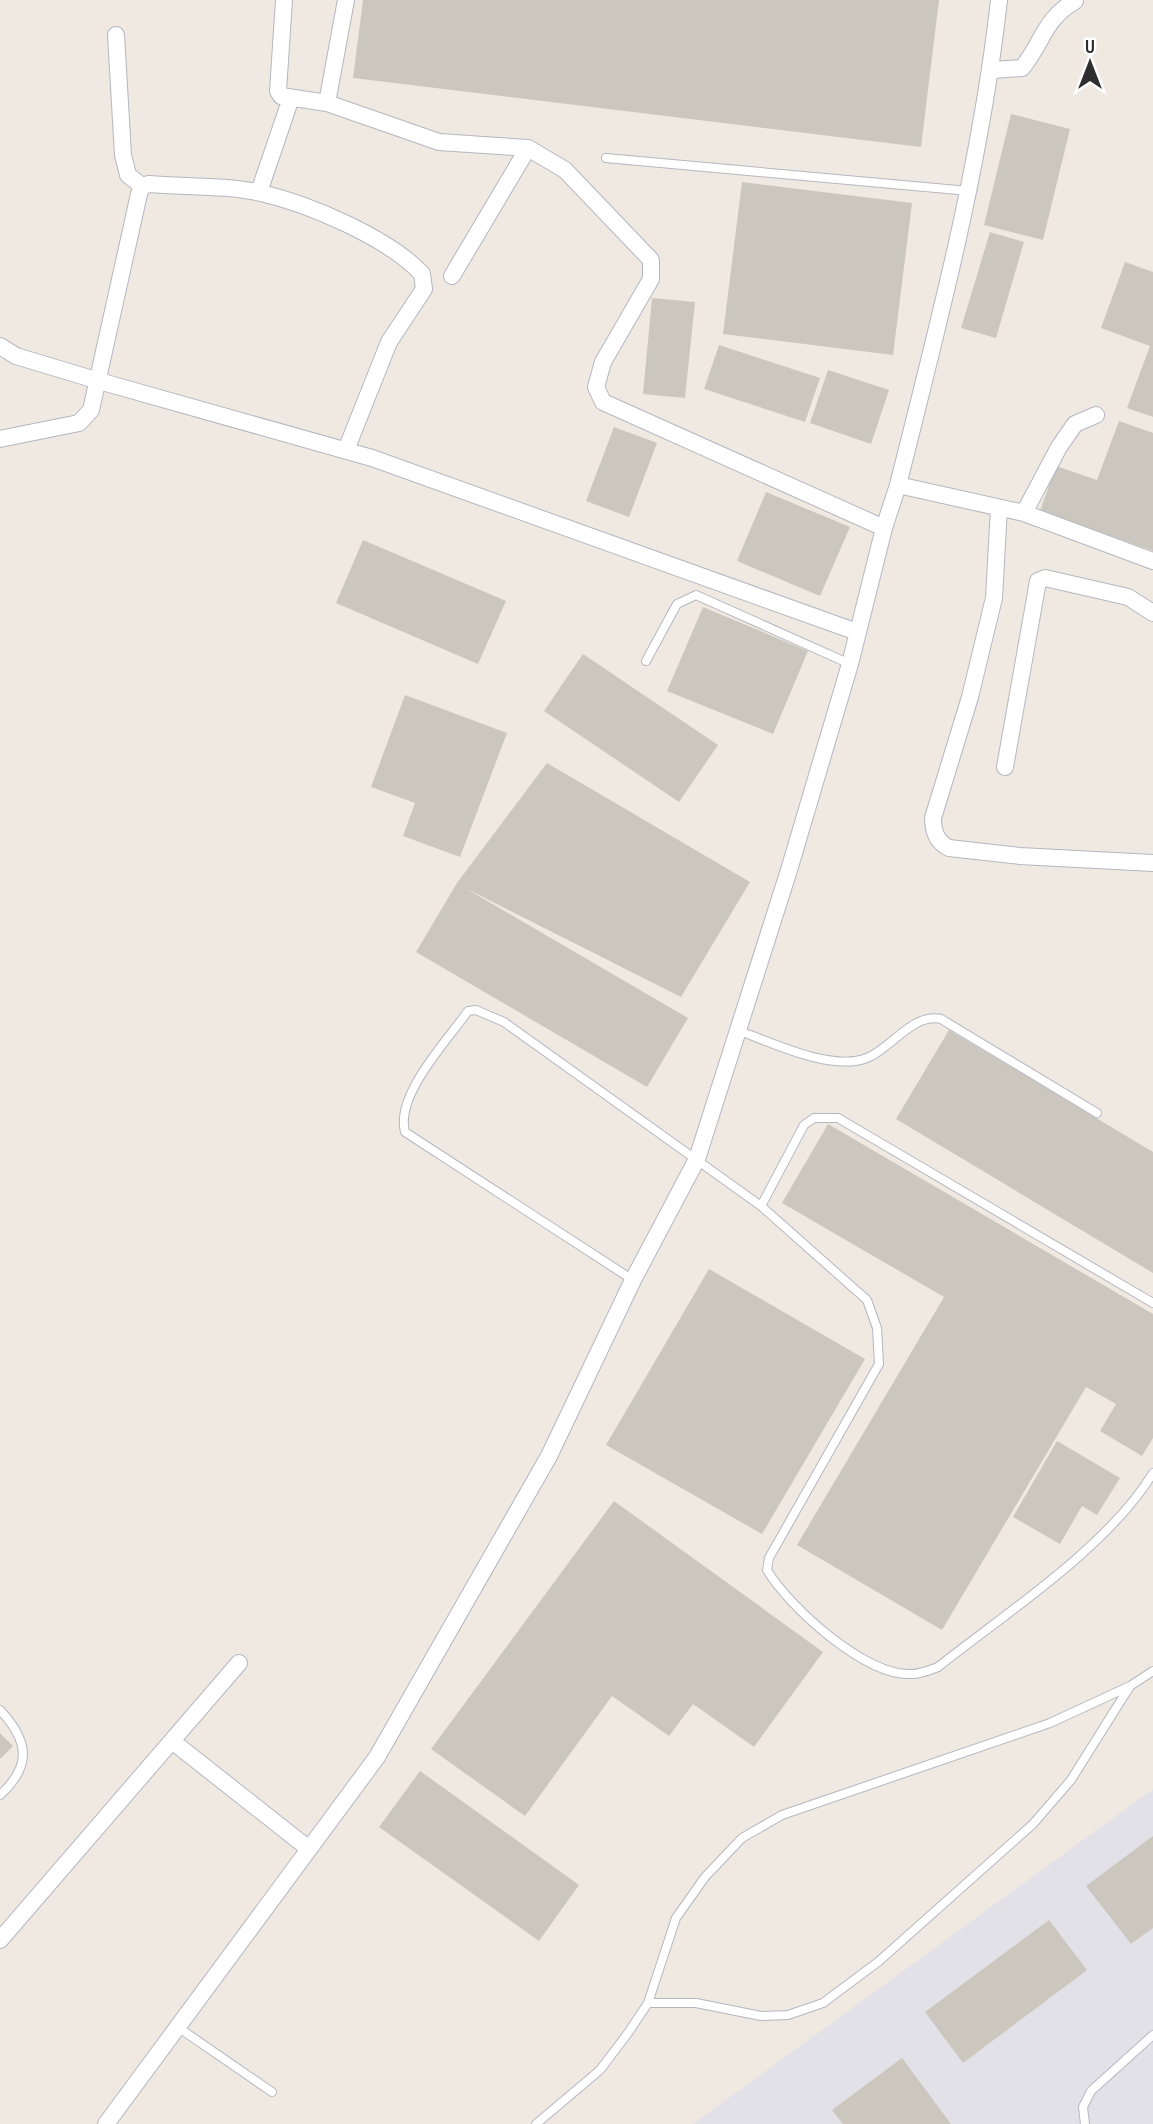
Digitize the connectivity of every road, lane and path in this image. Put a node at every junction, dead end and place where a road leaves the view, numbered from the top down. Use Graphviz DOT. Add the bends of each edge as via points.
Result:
graph roads {
  1 [pos="284,0"];
  2 [pos="346,0"];
  3 [pos="999,0"];
  4 [pos="1075,1"];
  5 [pos="116,35"];
  6 [pos="992,69"];
  7 [pos="291,98"];
  8 [pos="327,103"];
  9 [pos="528,148"];
  10 [pos="606,158"];
  11 [pos="142,186"];
  12 [pos="969,191"];
  13 [pos="260,192"];
  14 [pos="452,275"];
  15 [pos="0,346"];
  16 [pos="99,381"];
  17 [pos="1096,415"];
  18 [pos="0,439"];
  19 [pos="346,450"];
  20 [pos="898,485"];
  21 [pos="999,508"];
  22 [pos="1024,513"];
  23 [pos="884,528"];
  24 [pos="1153,561"];
  25 [pos="1153,613"];
  26 [pos="857,632"];
  27 [pos="646,661"];
  28 [pos="850,664"];
  29 [pos="1005,767"];
  30 [pos="1153,863"];
  31 [pos="737,1030"];
  32 [pos="1097,1112"];
  33 [pos="697,1159"];
  34 [pos="761,1206"];
  35 [pos="633,1280"];
  36 [pos="1153,1303"];
  37 [pos="1153,1473"];
  38 [pos="239,1663"];
  39 [pos="1153,1671"];
  40 [pos="1130,1686"];
  41 [pos="0,1710"];
  42 [pos="172,1741"];
  43 [pos="0,1795"];
  44 [pos="309,1849"];
  45 [pos="0,1940"];
  46 [pos="648,2003"];
  47 [pos="179,2028"];
  48 [pos="1153,2035"];
  49 [pos="272,2092"];
  50 [pos="106,2124"];
  51 [pos="536,2124"];
  52 [pos="1085,2124"];
  1 -- 7 [label="street" via="278,91"];
  2 -- 8 [label="street"];
  3 -- 6 [label="street"];
  4 -- 6 [label="street" via="1056,12 1039,48 1022,68"];
  5 -- 11 [label="street" via="122,155 128,174"];
  6 -- 12 [label="street"];
  7 -- 8 [label="street"];
  7 -- 13 [label="street"];
  8 -- 9 [label="street" via="439,142"];
  9 -- 14 [label="street"];
  9 -- 23 [label="street" via="565,170 652,260 652,279 603,362 596,387 603,402"];
  10 -- 12 [label="lane"];
  11 -- 13 [label="street"];
  11 -- 16 [label="street"];
  12 -- 20 [label="street"];
  13 -- 19 [label="street" via="309,208 371,237 420,271 425,280 424,289 389,342"];
  15 -- 16 [label="street" via="16,356"];
  16 -- 18 [label="street" via="91,410 79,423"];
  16 -- 19 [label="street"];
  17 -- 22 [label="street" via="1075,424"];
  19 -- 26 [label="street"];
  20 -- 21 [label="street"];
  20 -- 23 [label="street"];
  21 -- 22 [label="street"];
  21 -- 30 [label="street" via="994,598 933,818 935,834 949,848"];
  22 -- 24 [label="street"];
  23 -- 26 [label="street"];
  25 -- 29 [label="street" via="1128,597 1038,580"];
  26 -- 28 [label="street"];
  27 -- 28 [label="lane" via="677,604 696,595"];
  28 -- 31 [label="street"];
  31 -- 32 [label="lane" via="809,1056 865,1059 925,1019 941,1019"];
  31 -- 33 [label="street"];
  33 -- 34 [label="lane"];
  33 -- 35 [label="street"];
  33 -- 35 [label="lane" via="503,1021 476,1010 468,1011 407,1097 402,1122 416,1142"];
  34 -- 36 [label="lane" via="804,1125 814,1118 838,1118"];
  34 -- 37 [label="lane" via="867,1300 877,1328 879,1364 769,1558 767,1570 777,1587 814,1624 854,1654 889,1670 912,1674 938,1667 1078,1556"];
  35 -- 44 [label="street" via="549,1456 377,1757"];
  38 -- 42 [label="street"];
  39 -- 40 [label="lane"];
  40 -- 46 [label="lane" via="1050,1723 782,1815 742,1838 705,1877 676,1918"];
  40 -- 46 [label="lane" via="1072,1780 1033,1824 878,1962 823,2003 788,2015 761,2016 696,2003"];
  41 -- 43 [label="lane" via="23,1746 18,1778"];
  42 -- 44 [label="street"];
  42 -- 45 [label="street"];
  44 -- 47 [label="street"];
  46 -- 51 [label="lane" via="600,2070"];
  47 -- 49 [label="lane"];
  47 -- 50 [label="street"];
  48 -- 52 [label="lane" via="1091,2091 1083,2107"];
}
